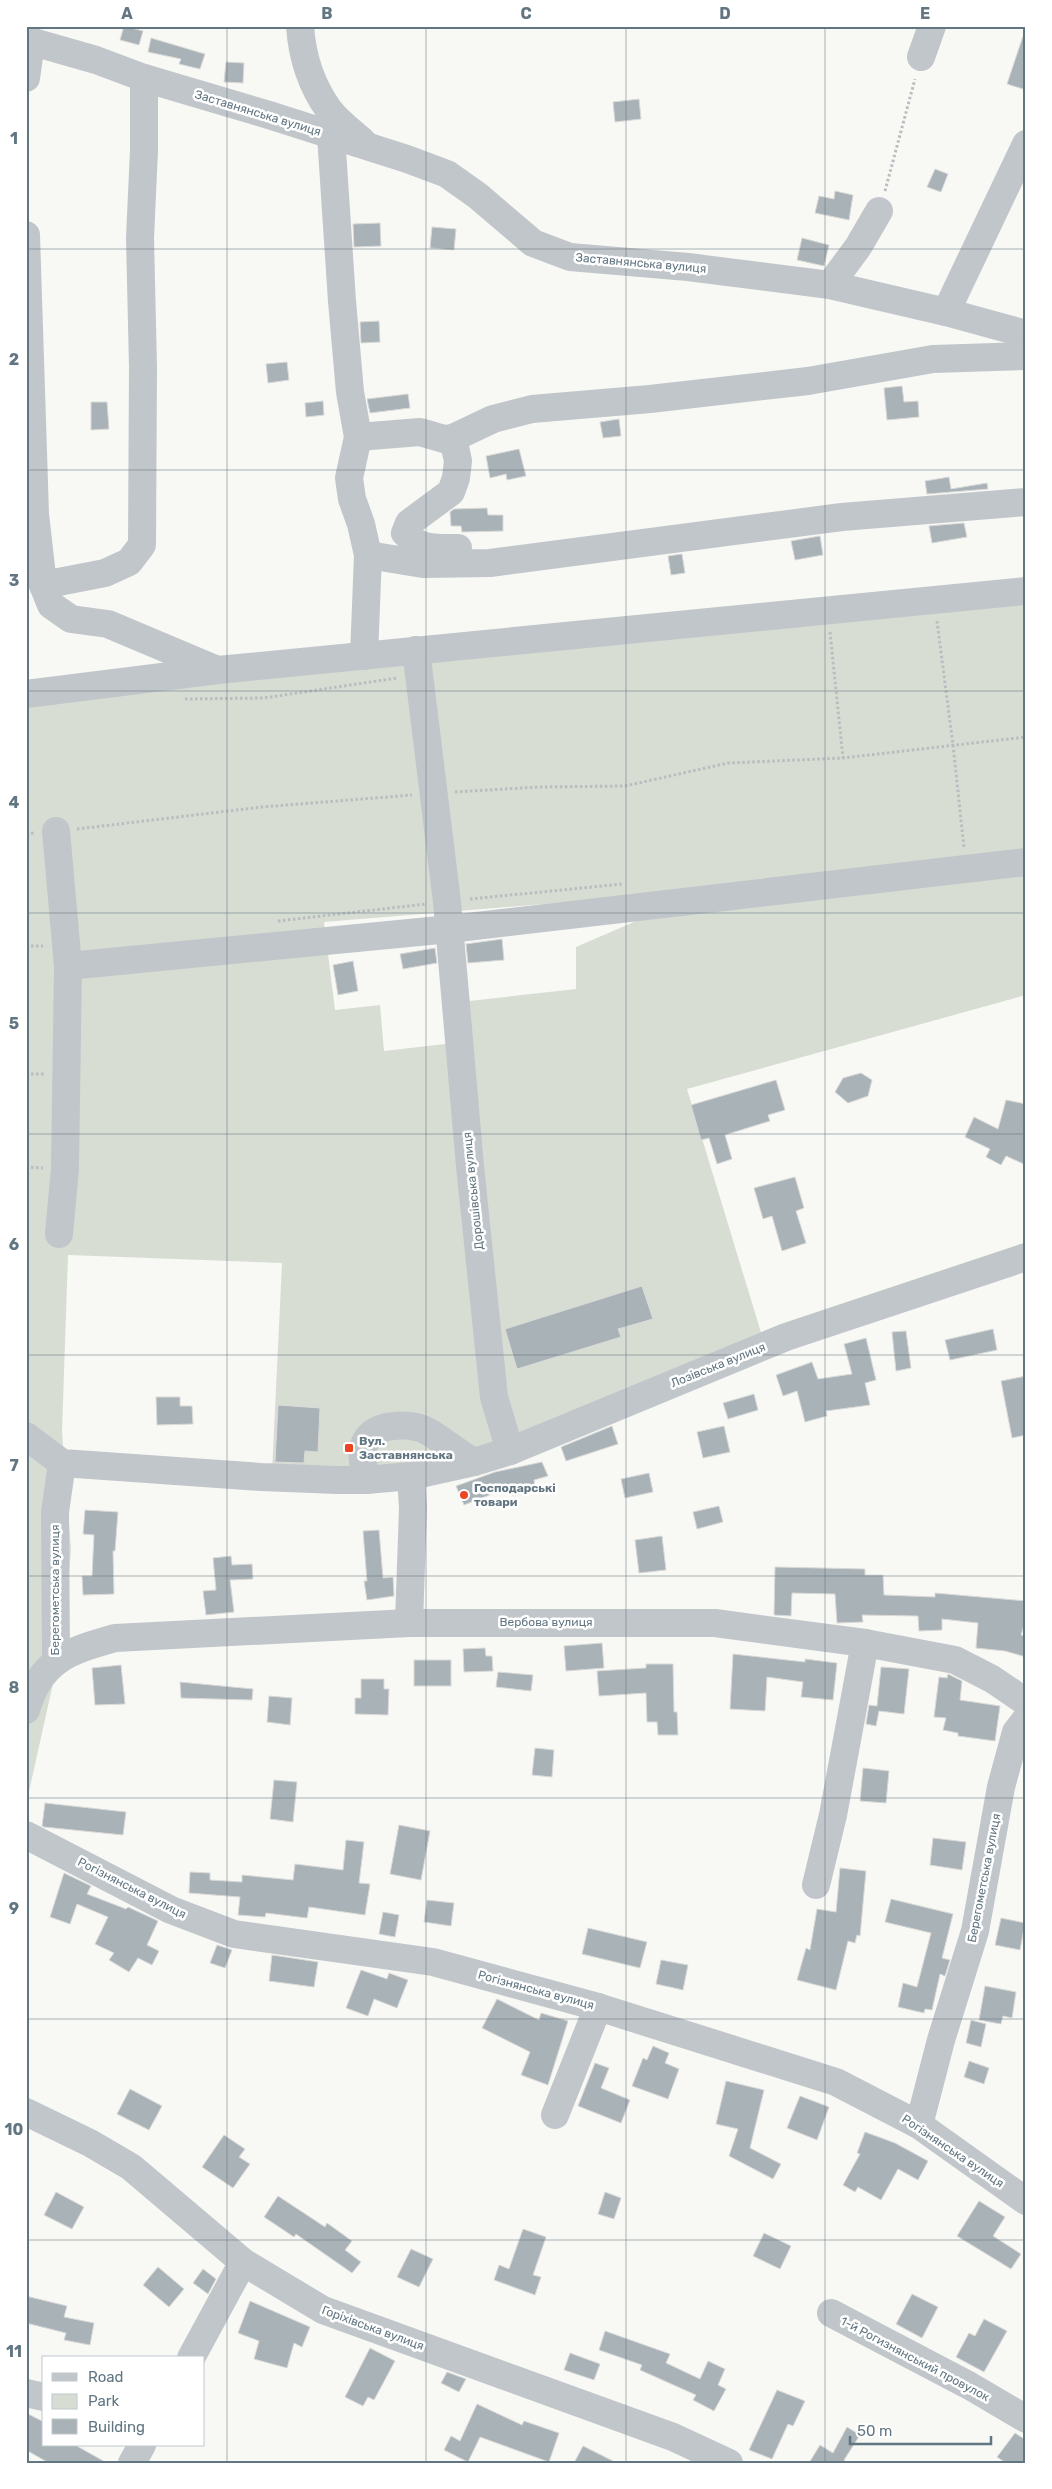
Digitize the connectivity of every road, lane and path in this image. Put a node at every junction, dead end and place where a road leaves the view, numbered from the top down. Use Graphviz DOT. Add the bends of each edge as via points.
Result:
graph roads {
  1 [pos="300,26"];
  2 [pos="932,26"];
  3 [pos="29,41"];
  4 [pos="921,57"];
  5 [pos="26,78"];
  6 [pos="144,78"];
  7 [pos="331,136"];
  8 [pos="1026,144"];
  9 [pos="370,148"];
  10 [pos="879,211"];
  11 [pos="26,235"];
  12 [pos="830,285"];
  13 [pos="946,312"];
  14 [pos="1026,334"];
  15 [pos="1026,356"];
  16 [pos="358,437"];
  17 [pos="453,438"];
  18 [pos="1026,502"];
  19 [pos="474,548"];
  20 [pos="368,555"];
  21 [pos="43,585"];
  22 [pos="1026,591"];
  23 [pos="936,616"];
  24 [pos="830,630"];
  25 [pos="416,650"];
  26 [pos="364,656"];
  27 [pos="218,670"];
  28 [pos="26,694"];
  29 [pos="1026,738"];
  30 [pos="954,745"];
  31 [pos="844,758"];
  32 [pos="433,793"];
  33 [pos="56,832"];
  34 [pos="26,834"];
  35 [pos="961,856"];
  36 [pos="1026,862"];
  37 [pos="629,883"];
  38 [pos="447,902"];
  39 [pos="271,921"];
  40 [pos="450,929"];
  41 [pos="26,946"];
  42 [pos="67,955"];
  43 [pos="60,1234"];
  44 [pos="1026,1257"];
  45 [pos="26,1436"];
  46 [pos="510,1451"];
  47 [pos="474,1462"];
  48 [pos="62,1463"];
  49 [pos="411,1476"];
  50 [pos="366,1480"];
  51 [pos="409,1623"];
  52 [pos="865,1643"];
  53 [pos="56,1660"];
  54 [pos="1026,1702"];
  55 [pos="26,1710"];
  56 [pos="1026,1719"];
  57 [pos="26,1835"];
  58 [pos="816,1886"];
  59 [pos="598,2007"];
  60 [pos="26,2112"];
  61 [pos="555,2115"];
  62 [pos="919,2125"];
  63 [pos="1026,2201"];
  64 [pos="243,2262"];
  65 [pos="831,2313"];
  66 [pos="192,2356"];
  67 [pos="26,2393"];
  68 [pos="42,2397"];
  69 [pos="1026,2419"];
  70 [pos="141,2446"];
  71 [pos="132,2463"];
  72 [pos="729,2463"];
  1 -- 9 [label="street" via="311,80 330,112"];
  2 -- 4 [label="street"];
  3 -- 5 [label="street"];
  3 -- 6 [label="street, Заставнянська вулиця"];
  4 -- 10 [label="path"];
  6 -- 7 [label="street, Заставнянська вулиця"];
  6 -- 21 [label="street" via="140,238 142,546 129,562 105,573"];
  7 -- 9 [label="street, Заставнянська вулиця"];
  7 -- 16 [label="street" via="350,392"];
  8 -- 13 [label="street"];
  9 -- 12 [label="street, Заставнянська вулиця" via="447,174 533,243 570,257 688,267"];
  10 -- 12 [label="street"];
  11 -- 21 [label="street" via="35,514"];
  12 -- 13 [label="street, Заставнянська вулиця"];
  13 -- 14 [label="street, Заставнянська вулиця"];
  15 -- 17 [label="street" via="933,359 808,381 532,409 493,419"];
  16 -- 17 [label="street" via="420,432"];
  16 -- 20 [label="street" via="349,478"];
  17 -- 19 [label="street" via="458,461 451,492 409,523 405,533 413,542 431,548"];
  18 -- 20 [label="street" via="842,517 490,563 423,564"];
  20 -- 26 [label="street"];
  21 -- 27 [label="street" via="51,605 71,619 108,624"];
  22 -- 25 [label="street"];
  23 -- 30 [label="path"];
  24 -- 31 [label="path"];
  25 -- 26 [label="street"];
  25 -- 32 [label="street, Дорошівська вулиця"];
  26 -- 27 [label="street"];
  27 -- 28 [label="street"];
  29 -- 30 [label="path"];
  30 -- 31 [label="path"];
  30 -- 35 [label="path"];
  31 -- 32 [label="path" via="728,763 625,786"];
  32 -- 33 [label="path" via="262,808"];
  32 -- 38 [label="street, Дорошівська вулиця"];
  33 -- 34 [label="path"];
  33 -- 42 [label="street"];
  35 -- 36 [label="street"];
  35 -- 40 [label="street"];
  37 -- 38 [label="path"];
  38 -- 39 [label="path"];
  38 -- 40 [label="street, Дорошівська вулиця"];
  40 -- 42 [label="street"];
  40 -- 46 [label="street, Дорошівська вулиця" via="494,1397"];
  41 -- 42 [label="path"];
  42 -- 43 [label="street" via="65,1168"];
  44 -- 46 [label="street, Лозівська вулиця" via="786,1337"];
  45 -- 48 [label="street"];
  46 -- 47 [label="street, Лозівська вулиця"];
  47 -- 49 [label="street, Лозівська вулиця"];
  47 -- 50 [label="street" via="428,1432 409,1426 394,1426 378,1430 367,1438 362,1453"];
  48 -- 50 [label="street, Лозівська вулиця" via="261,1477"];
  48 -- 53 [label="street, Берегометська вулиця" via="55,1512"];
  49 -- 50 [label="street, Лозівська вулиця"];
  49 -- 51 [label="street"];
  51 -- 52 [label="street, Вербова вулиця" via="715,1622"];
  51 -- 53 [label="street, Вербова вулиця" via="115,1638 80,1648"];
  52 -- 54 [label="street, Вербова вулиця" via="955,1660"];
  52 -- 58 [label="street" via="833,1815"];
  53 -- 55 [label="street, Берегометська вулиця" via="41,1674"];
  56 -- 62 [label="street, Берегометська вулиця" via="1016,1732 1001,1787 975,1931"];
  57 -- 59 [label="street, Рогізнянська вулиця" via="171,1910 234,1934 434,1962"];
  59 -- 61 [label="street"];
  59 -- 62 [label="street, Рогізнянська вулиця" via="836,2082"];
  60 -- 64 [label="street, Горіхівська вулиця" via="131,2167"];
  62 -- 63 [label="street, Рогізнянська вулиця"];
  64 -- 66 [label="street"];
  64 -- 72 [label="street, Горіхівська вулиця" via="323,2310 673,2437"];
  65 -- 69 [label="street, 1-й Рогизнянський провулок"];
  67 -- 68 [label="street"];
  70 -- 71 [label="street"];
}
